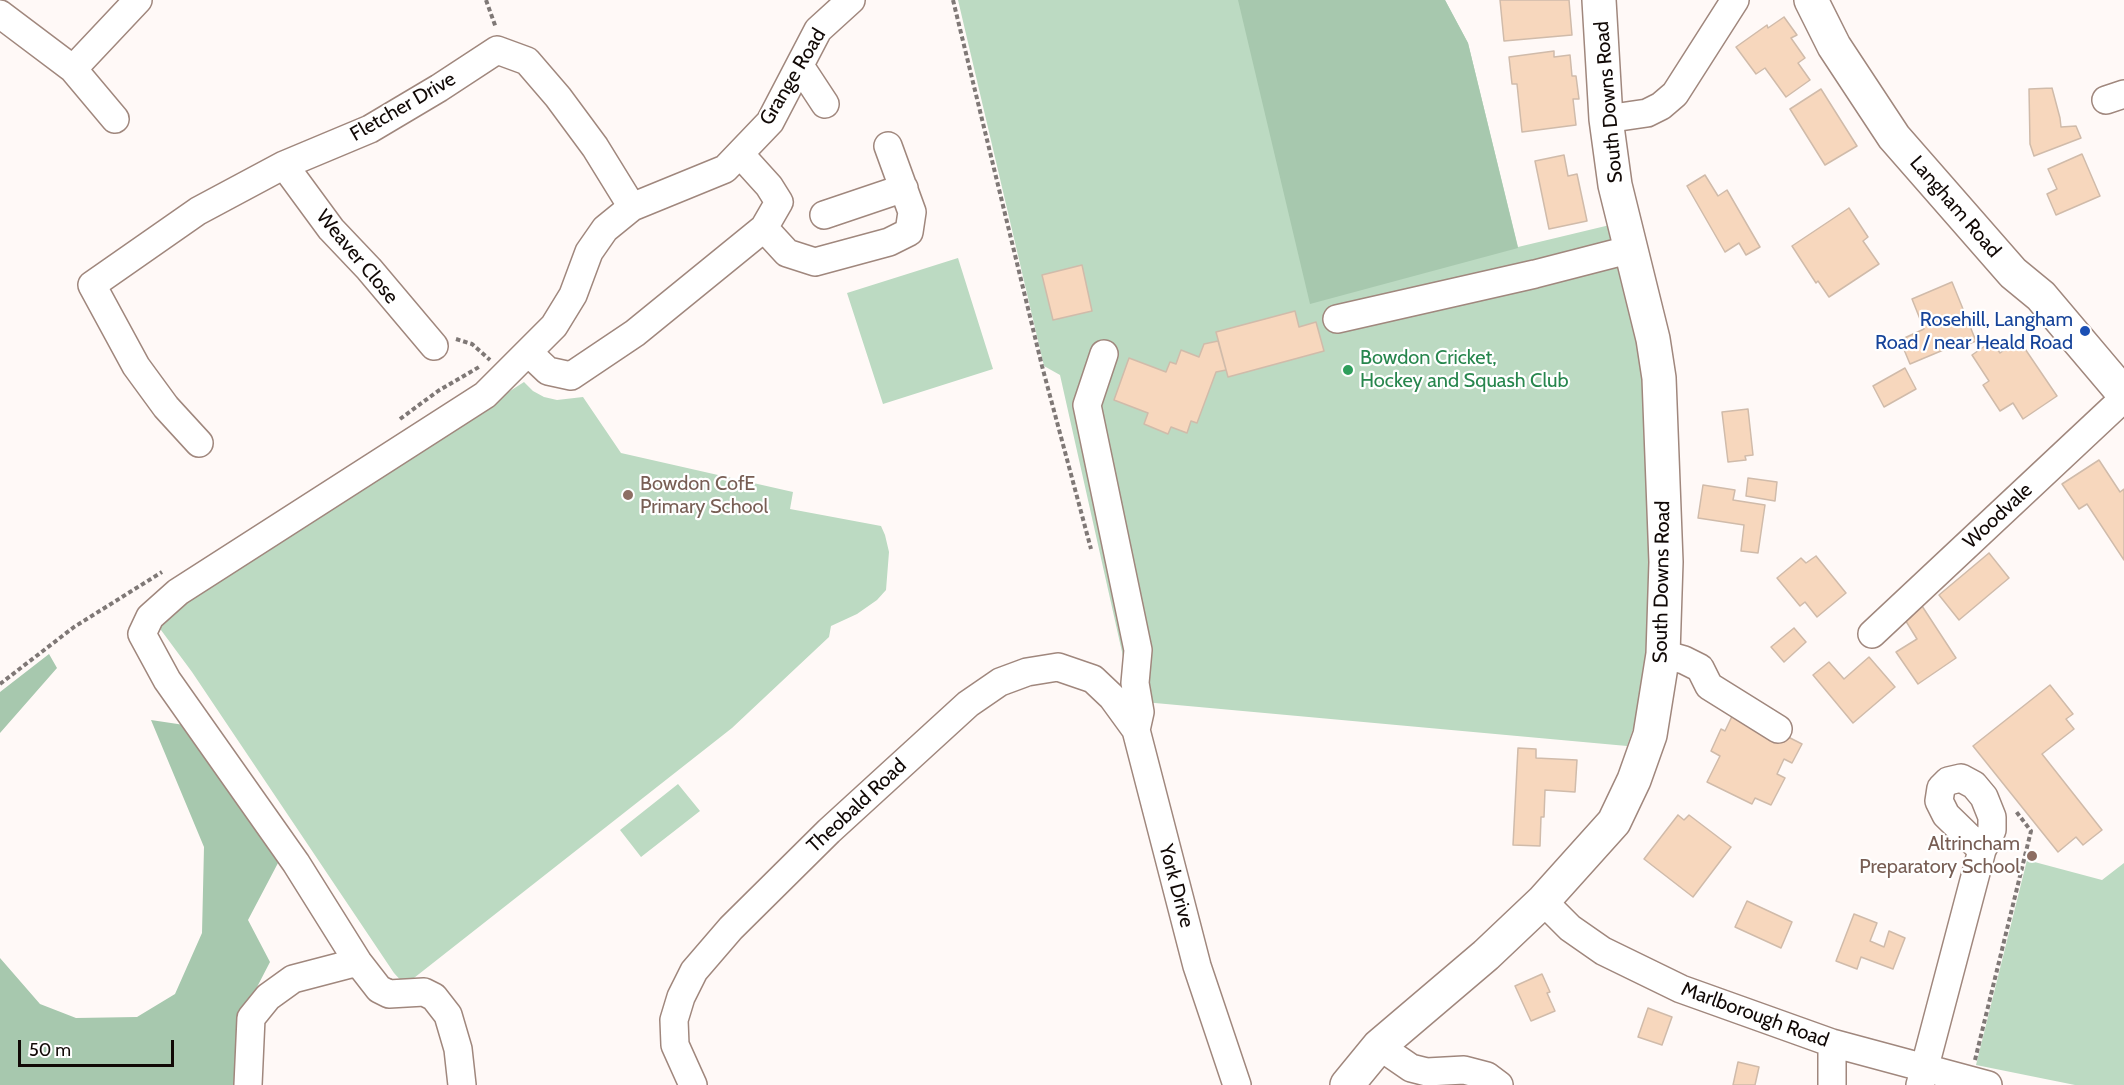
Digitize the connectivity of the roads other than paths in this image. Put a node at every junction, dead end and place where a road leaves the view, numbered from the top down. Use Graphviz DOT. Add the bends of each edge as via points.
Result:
graph roads {
  1 [pos="138,0"];
  2 [pos="851,0"];
  3 [pos="1599,0"];
  4 [pos="1735,0"];
  5 [pos="1811,0"];
  6 [pos="0,14"];
  7 [pos="800,66"];
  8 [pos="73,69"];
  9 [pos="825,104"];
  10 [pos="115,118"];
  11 [pos="1606,119"];
  12 [pos="888,146"];
  13 [pos="740,154"];
  14 [pos="284,165"];
  15 [pos="904,188"];
  16 [pos="632,207"];
  17 [pos="824,215"];
  18 [pos="764,228"];
  19 [pos="1632,249"];
  20 [pos="1337,319"];
  21 [pos="434,346"];
  22 [pos="528,352"];
  23 [pos="1104,354"];
  24 [pos="2124,396"];
  25 [pos="199,443"];
  26 [pos="1872,634"];
  27 [pos="1663,654"];
  28 [pos="1778,729"];
  29 [pos="1136,730"];
  30 [pos="1982,850"];
  31 [pos="1544,901"];
  32 [pos="358,962"];
  33 [pos="1832,1043"];
  34 [pos="1379,1046"];
  35 [pos="1922,1077"];
  36 [pos="1978,1083"];
  37 [pos="248,1085"];
  38 [pos="462,1085"];
  39 [pos="693,1085"];
  40 [pos="1237,1085"];
  41 [pos="1347,1085"];
  42 [pos="1499,1085"];
  43 [pos="1832,1085"];
  1 -- 8 [label="street"];
  2 -- 7 [label="street, Grange Road" via="818,30"];
  3 -- 11 [label="main road, South Downs Road"];
  4 -- 11 [label="street" via="1675,94 1647,113"];
  5 -- 24 [label="main road, Langham Road" via="1834,46 1894,137 2013,273 2041,296"];
  6 -- 8 [label="street"];
  7 -- 9 [label="street"];
  7 -- 13 [label="street, Grange Road" via="770,122"];
  8 -- 10 [label="street"];
  11 -- 19 [label="main road, South Downs Road" via="1615,185"];
  12 -- 15 [label="street"];
  13 -- 16 [label="street, Grange Road" via="725,169"];
  13 -- 18 [label="street" via="770,186 779,202"];
  14 -- 16 [label="street, Fletcher Drive" via="370,129 497,50 527,61 558,97"];
  14 -- 21 [label="street, Weaver Close" via="331,229"];
  14 -- 25 [label="street, Fletcher Drive" via="198,211 92,285 136,366"];
  15 -- 17 [label="street"];
  15 -- 18 [label="street" via="912,212 909,232 889,242 815,262 787,253"];
  16 -- 22 [label="street, Grange Road" via="605,230 589,252 573,295 554,326"];
  18 -- 22 [label="street" via="635,333 571,376 548,371"];
  19 -- 20 [label="street"];
  19 -- 27 [label="main road, South Downs Road" via="1659,378 1666,562"];
  22 -- 32 [label="street, Grange Road" via="485,395 178,592 150,617 142,634 167,680 296,862"];
  23 -- 29 [label="street, York Drive" via="1087,405 1138,650 1135,683 1140,712"];
  24 -- 26 [label="street, Woodvale"];
  27 -- 28 [label="street" via="1700,668 1709,686"];
  27 -- 31 [label="main road, South Downs Road" via="1650,735 1614,822"];
  29 -- 39 [label="street, Theobald Road" via="1093,679 1058,667 1026,672 1000,682 968,704 804,855 730,928 694,971 674,1020 675,1045"];
  29 -- 40 [label="street, York Drive" via="1197,966"];
  30 -- 35 [label="street"];
  31 -- 33 [label="street, Marlborough Road" via="1570,928 1603,951 1681,989"];
  31 -- 34 [label="main road, South Downs Road"];
  32 -- 37 [label="street" via="292,980 268,997 250,1018"];
  32 -- 38 [label="street" via="379,988 389,994 424,992 434,997 448,1015"];
  33 -- 35 [label="street, Marlborough Road"];
  33 -- 43 [label="street"];
  34 -- 41 [label="main road, South Downs Road"];
  34 -- 42 [label="street" via="1412,1068 1427,1072 1464,1071 1487,1076"];
  35 -- 36 [label="street, Marlborough Road"];
}
